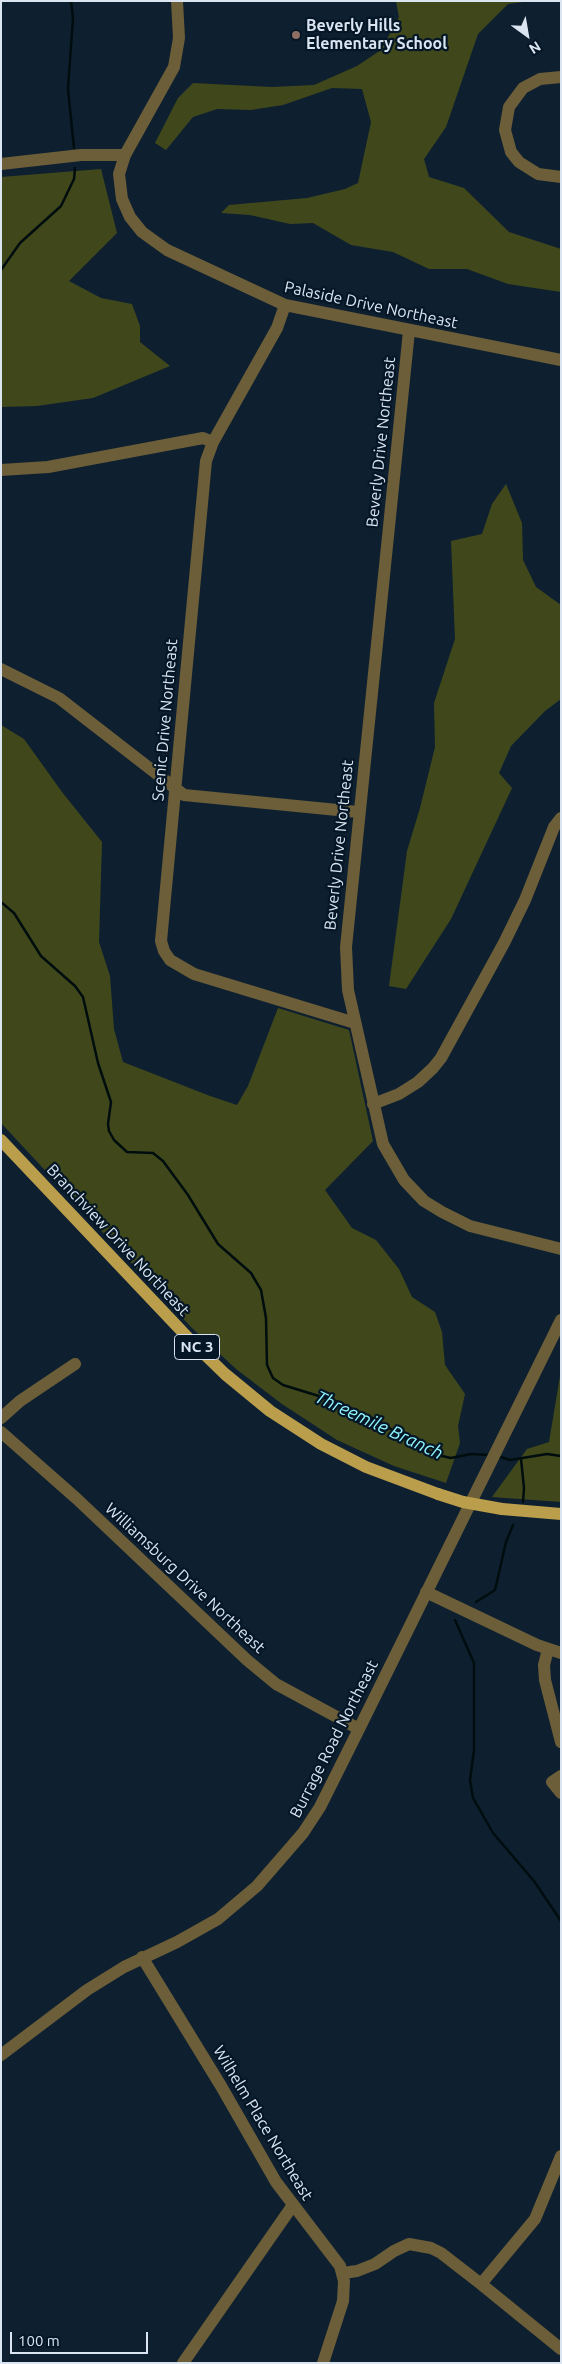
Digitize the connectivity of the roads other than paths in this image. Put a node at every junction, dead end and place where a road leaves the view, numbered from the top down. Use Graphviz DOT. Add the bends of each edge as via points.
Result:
graph roads {
  1 [pos="177,1"];
  2 [pos="561,77"];
  3 [pos="125,155"];
  4 [pos="1,164"];
  5 [pos="561,177"];
  6 [pos="285,305"];
  7 [pos="409,331"];
  8 [pos="561,360"];
  9 [pos="213,442"];
  10 [pos="1,470"];
  11 [pos="1,669"];
  12 [pos="175,789"];
  13 [pos="358,812"];
  14 [pos="561,818"];
  15 [pos="355,1022"];
  16 [pos="373,1104"];
  17 [pos="1,1140"];
  18 [pos="561,1249"];
  19 [pos="561,1320"];
  20 [pos="75,1364"];
  21 [pos="1,1418"];
  22 [pos="1,1432"];
  23 [pos="561,1514"];
  24 [pos="426,1592"];
  25 [pos="555,1651"];
  26 [pos="359,1729"];
  27 [pos="561,1742"];
  28 [pos="561,1776"];
  29 [pos="561,1793"];
  30 [pos="142,1958"];
  31 [pos="1,2055"];
  32 [pos="561,2156"];
  33 [pos="293,2206"];
  34 [pos="343,2273"];
  35 [pos="482,2284"];
  36 [pos="561,2349"];
  37 [pos="183,2363"];
  38 [pos="323,2363"];
  1 -- 3 [label="street, Palaside Drive Northeast" via="179,38 174,67"];
  2 -- 5 [label="street" via="540,79 523,88 509,107 505,130 518,162 538,174"];
  3 -- 4 [label="street" via="80,155"];
  3 -- 6 [label="street, Palaside Drive Northeast" via="119,174 120,191 130,217 142,232 167,250"];
  6 -- 7 [label="street, Palaside Drive Northeast"];
  6 -- 9 [label="street, Scenic Drive Northeast" via="277,328"];
  7 -- 8 [label="street, Palaside Drive Northeast"];
  7 -- 13 [label="street, Beverly Drive Northeast"];
  9 -- 10 [label="street" via="203,438 48,466"];
  9 -- 12 [label="street, Scenic Drive Northeast" via="206,461"];
  11 -- 12 [label="street" via="60,698"];
  12 -- 13 [label="street" via="192,796"];
  12 -- 15 [label="street, Scenic Drive Northeast" via="161,934 164,951 170,960 194,974"];
  13 -- 15 [label="street, Beverly Drive Northeast" via="345,964"];
  14 -- 16 [label="street" via="554,827 525,900 441,1058 418,1082"];
  15 -- 16 [label="street, Beverly Drive Northeast"];
  16 -- 18 [label="street, Beverly Drive Northeast" via="388,1156 424,1201 470,1226"];
  17 -- 23 [label="main road, Branchview Drive Northeast / NC 3, bridge" via="192,1342 270,1411 321,1444 366,1467 438,1494 502,1509"];
  19 -- 24 [label="street, Burrage Road Northeast"];
  20 -- 21 [label="street" via="20,1401"];
  22 -- 26 [label="street, Williamsburg Drive Northeast" via="268,1678 307,1703"];
  24 -- 25 [label="street"];
  24 -- 26 [label="street, Burrage Road Northeast"];
  25 -- 27 [label="street" via="544,1665"];
  26 -- 30 [label="street, Burrage Road Northeast" via="320,1807 303,1833 257,1886 218,1920"];
  28 -- 29 [label="street" via="552,1782"];
  30 -- 31 [label="street, Burrage Road Northeast" via="87,1990"];
  30 -- 33 [label="street, Wilhelm Place Northeast"];
  32 -- 35 [label="street" via="535,2219"];
  33 -- 34 [label="street, Wilhelm Place Northeast" via="335,2258"];
  33 -- 37 [label="street"];
  34 -- 35 [label="street" via="376,2264 409,2244 441,2253"];
  34 -- 38 [label="street" via="343,2301"];
  35 -- 36 [label="street"];
}
